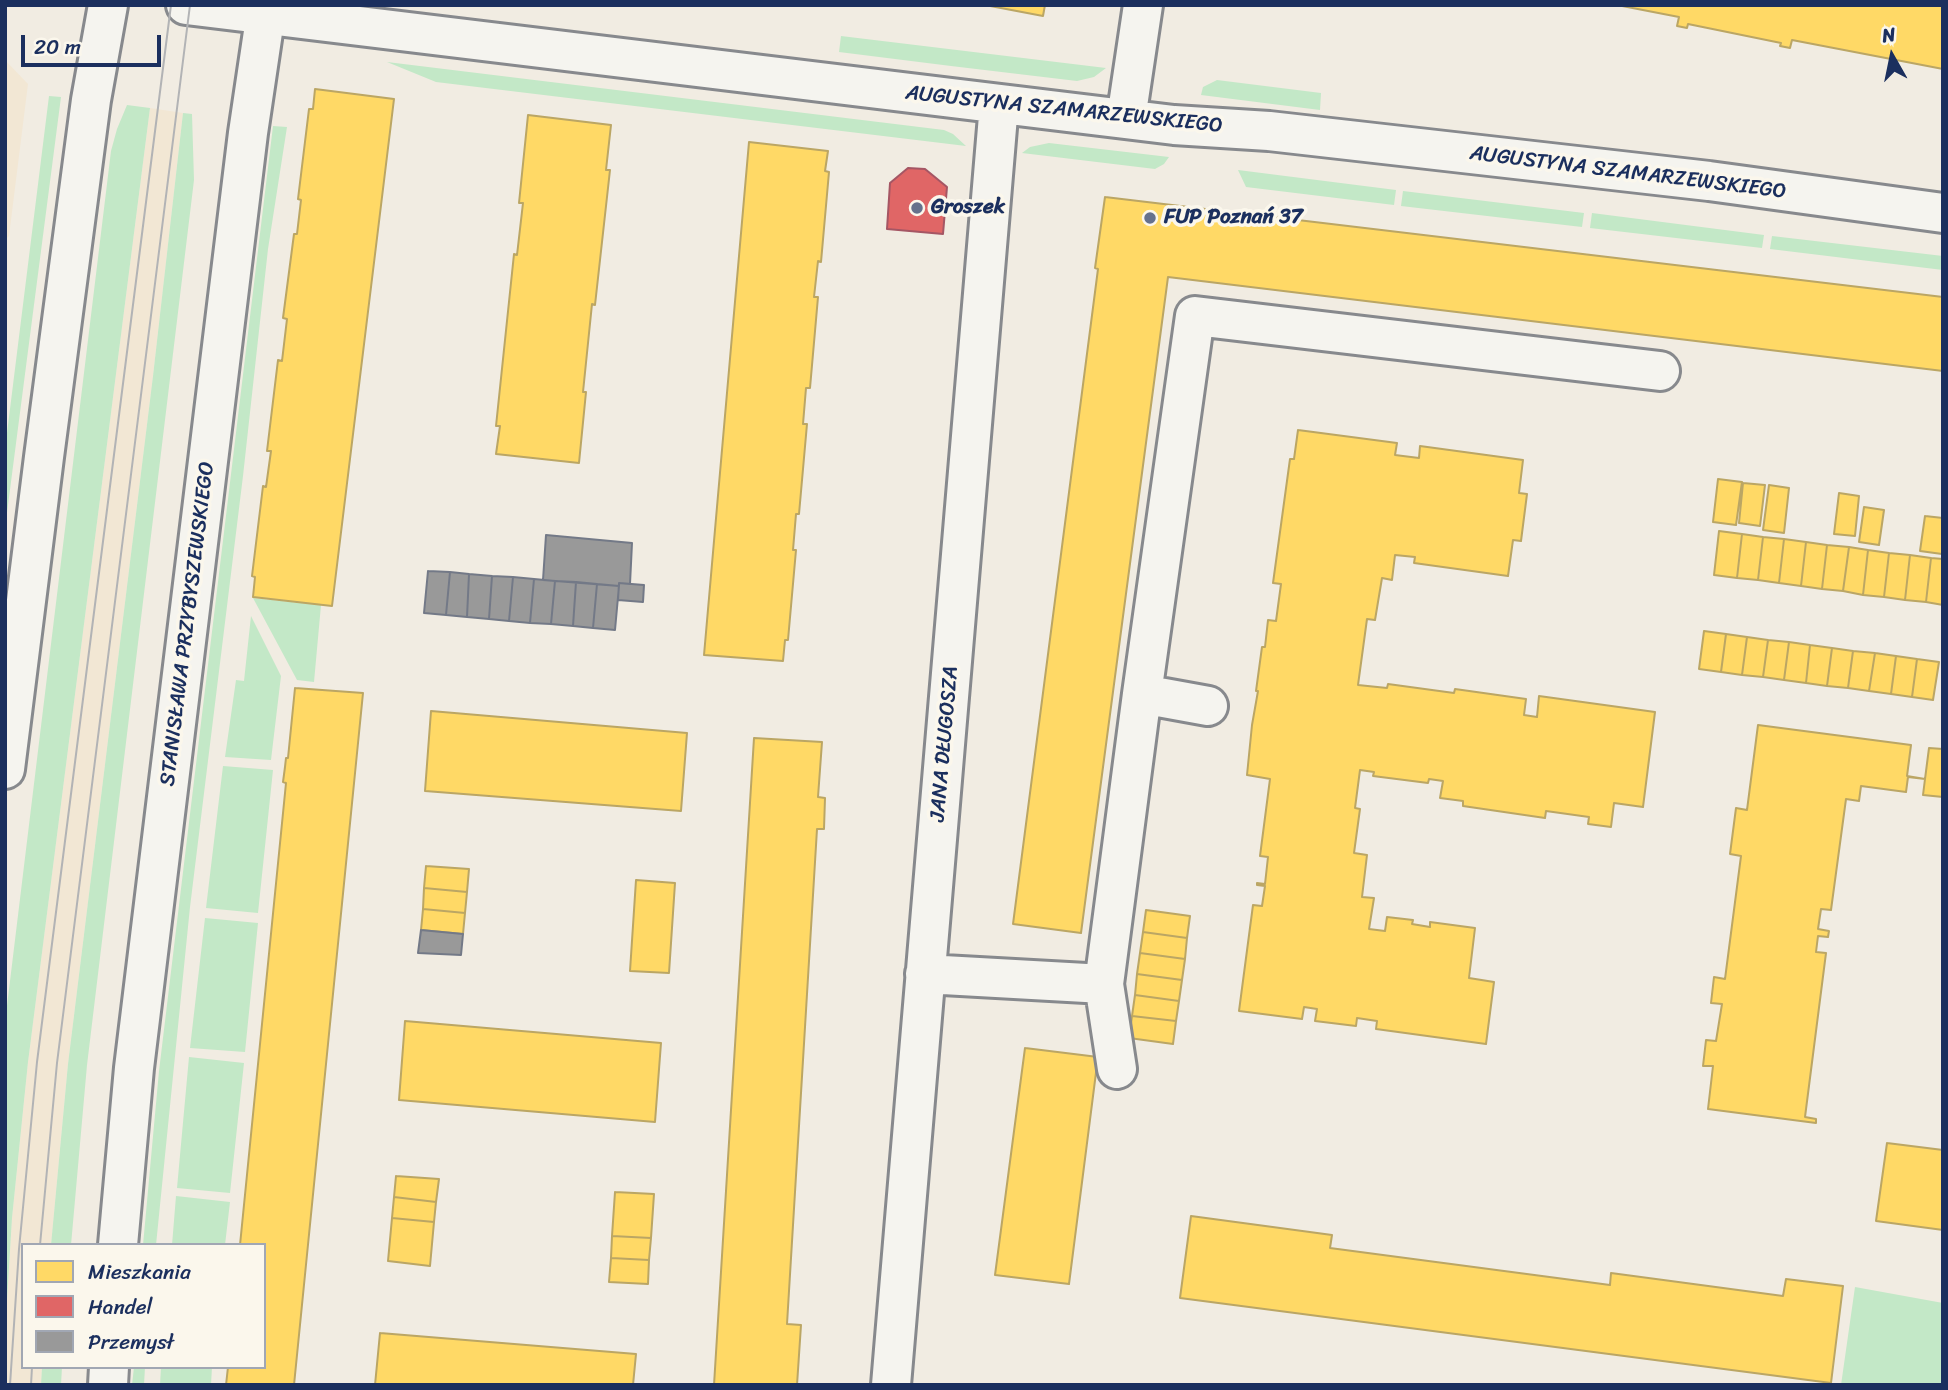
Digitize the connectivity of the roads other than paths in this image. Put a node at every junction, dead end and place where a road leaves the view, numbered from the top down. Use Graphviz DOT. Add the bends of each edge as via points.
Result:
graph roads {
  1 [pos="108,5"];
  2 [pos="186,5"];
  3 [pos="1143,5"];
  4 [pos="267,10"];
  5 [pos="999,104"];
  6 [pos="1126,119"];
  7 [pos="1943,213"];
  8 [pos="1660,371"];
  9 [pos="1142,694"];
  10 [pos="1208,706"];
  11 [pos="5,769"];
  12 [pos="925,974"];
  13 [pos="1104,984"];
  14 [pos="1117,1069"];
  15 [pos="118,1243"];
  16 [pos="891,1385"];
  1 -- 11 [label="street" via="91,100"];
  2 -- 4 [label="street, AUGUSTYNA SZAMARZEWSKIEGO"];
  3 -- 6 [label="street"];
  4 -- 5 [label="street, AUGUSTYNA SZAMARZEWSKIEGO"];
  4 -- 15 [label="street, STANISŁAWA PRZYBYSZEWSKIEGO" via="249,124 136,1055"];
  5 -- 6 [label="street, AUGUSTYNA SZAMARZEWSKIEGO"];
  5 -- 12 [label="street, JANA DŁUGOSZA"];
  6 -- 7 [label="street, AUGUSTYNA SZAMARZEWSKIEGO" via="1695,179"];
  8 -- 9 [label="street" via="1195,316"];
  9 -- 10 [label="street"];
  9 -- 13 [label="street"];
  12 -- 13 [label="street"];
  12 -- 16 [label="street, JANA DŁUGOSZA"];
  13 -- 14 [label="street"];
}
